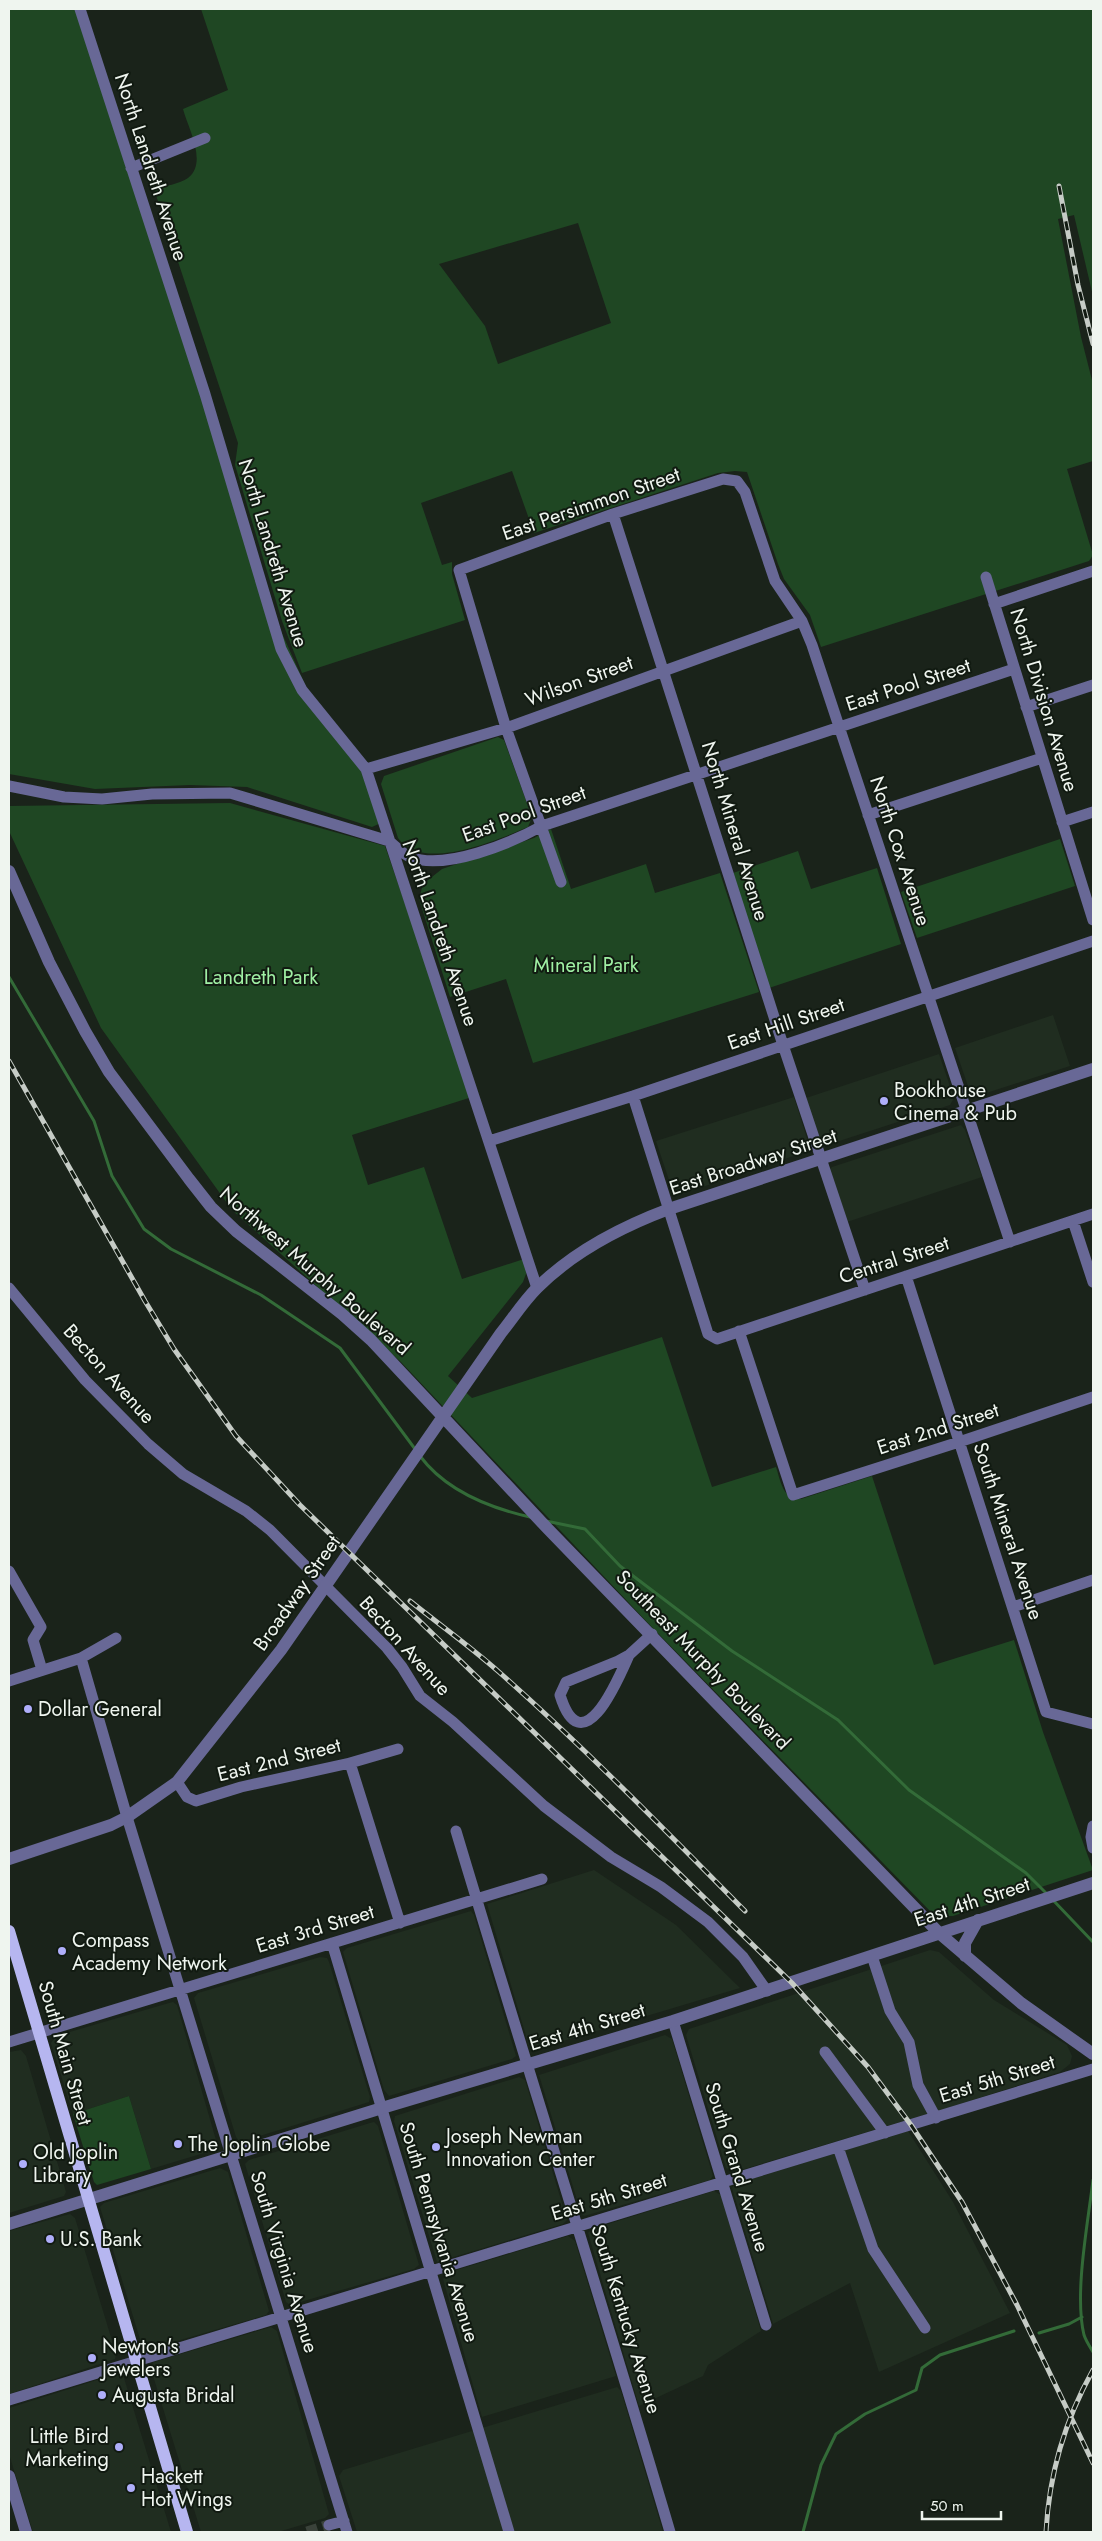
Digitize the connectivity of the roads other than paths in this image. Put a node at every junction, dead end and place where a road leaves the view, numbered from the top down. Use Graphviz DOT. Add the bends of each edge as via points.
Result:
graph roads {
  1 [pos="80,9"];
  2 [pos="205,138"];
  3 [pos="131,168"];
  4 [pos="736,481"];
  5 [pos="613,514"];
  6 [pos="1093,571"];
  7 [pos="986,577"];
  8 [pos="994,604"];
  9 [pos="802,621"];
  10 [pos="665,669"];
  11 [pos="1014,669"];
  12 [pos="1093,685"];
  13 [pos="1026,707"];
  14 [pos="840,727"];
  15 [pos="506,728"];
  16 [pos="1042,758"];
  17 [pos="366,770"];
  18 [pos="698,774"];
  19 [pos="9,786"];
  20 [pos="1093,812"];
  21 [pos="868,816"];
  22 [pos="1062,822"];
  23 [pos="542,826"];
  24 [pos="389,841"];
  25 [pos="9,871"];
  26 [pos="561,882"];
  27 [pos="1093,920"];
  28 [pos="1093,941"];
  29 [pos="928,997"];
  30 [pos="783,1045"];
  31 [pos="1093,1069"];
  32 [pos="634,1096"];
  33 [pos="966,1111"];
  34 [pos="490,1141"];
  35 [pos="820,1159"];
  36 [pos="669,1209"];
  37 [pos="1093,1214"];
  38 [pos="1073,1221"];
  39 [pos="1010,1242"];
  40 [pos="906,1276"];
  41 [pos="1093,1282"];
  42 [pos="9,1288"];
  43 [pos="537,1288"];
  44 [pos="865,1290"];
  45 [pos="738,1331"];
  46 [pos="474,1370"];
  47 [pos="417,1388"];
  48 [pos="1093,1397"];
  49 [pos="960,1442"];
  50 [pos="9,1571"];
  51 [pos="1093,1580"];
  52 [pos="1013,1607"];
  53 [pos="652,1634"];
  54 [pos="116,1638"];
  55 [pos="629,1654"];
  56 [pos="81,1658"];
  57 [pos="42,1670"];
  58 [pos="9,1681"];
  59 [pos="1093,1724"];
  60 [pos="398,1749"];
  61 [pos="350,1763"];
  62 [pos="177,1782"];
  63 [pos="127,1817"];
  64 [pos="1093,1826"];
  65 [pos="456,1831"];
  66 [pos="1093,1848"];
  67 [pos="9,1859"];
  68 [pos="542,1879"];
  69 [pos="1093,1883"];
  70 [pos="476,1899"];
  71 [pos="978,1920"];
  72 [pos="400,1923"];
  73 [pos="9,1931"];
  74 [pos="939,1933"];
  75 [pos="332,1943"];
  76 [pos="872,1956"];
  77 [pos="965,1956"];
  78 [pos="182,1990"];
  79 [pos="767,1991"];
  80 [pos="673,2021"];
  81 [pos="40,2032"];
  82 [pos="9,2042"];
  83 [pos="825,2052"];
  84 [pos="1093,2054"];
  85 [pos="526,2065"];
  86 [pos="1093,2069"];
  87 [pos="382,2108"];
  88 [pos="936,2118"];
  89 [pos="885,2133"];
  90 [pos="838,2148"];
  91 [pos="232,2155"];
  92 [pos="722,2182"];
  93 [pos="89,2200"];
  94 [pos="9,2224"];
  95 [pos="578,2227"];
  96 [pos="431,2271"];
  97 [pos="281,2317"];
  98 [pos="766,2324"];
  99 [pos="925,2328"];
  100 [pos="136,2361"];
  101 [pos="9,2400"];
  102 [pos="9,2476"];
  103 [pos="344,2521"];
  104 [pos="329,2525"];
  105 [pos="26,2532"];
  106 [pos="187,2532"];
  107 [pos="347,2532"];
  108 [pos="509,2532"];
  109 [pos="670,2532"];
  1 -- 3 [label="street, North Landreth Avenue"];
  2 -- 3 [label="street"];
  3 -- 17 [label="street, North Landreth Avenue" via="206,394 281,649 302,690"];
  4 -- 5 [label="street, East Persimmon Street" via="722,479"];
  4 -- 9 [label="street, North Cox Avenue" via="745,492 775,581"];
  5 -- 10 [label="street, North Mineral Avenue"];
  5 -- 15 [label="street, East Persimmon Street" via="459,570"];
  6 -- 8 [label="street"];
  7 -- 8 [label="street, North Division Avenue"];
  8 -- 11 [label="street, North Division Avenue"];
  9 -- 10 [label="street, Wilson Street"];
  9 -- 14 [label="street, North Cox Avenue"];
  10 -- 15 [label="street, Wilson Street"];
  10 -- 18 [label="street, North Mineral Avenue"];
  11 -- 13 [label="street, North Division Avenue"];
  11 -- 14 [label="street, East Pool Street"];
  12 -- 13 [label="street"];
  13 -- 16 [label="street, North Division Avenue"];
  14 -- 18 [label="street, East Pool Street"];
  14 -- 21 [label="street, North Cox Avenue"];
  15 -- 17 [label="street, Wilson Street"];
  15 -- 23 [label="street"];
  16 -- 21 [label="street"];
  16 -- 22 [label="street, North Division Avenue"];
  17 -- 24 [label="street, North Landreth Avenue"];
  18 -- 23 [label="street, East Pool Street"];
  18 -- 30 [label="street, North Mineral Avenue"];
  19 -- 24 [label="street, East Pool Street" via="64,797 102,799 152,794 230,793"];
  20 -- 22 [label="street"];
  21 -- 29 [label="street, North Cox Avenue"];
  22 -- 27 [label="street, North Division Avenue"];
  23 -- 24 [label="street, East Pool Street" via="517,840 439,861 409,857"];
  23 -- 26 [label="street"];
  24 -- 34 [label="street, North Landreth Avenue"];
  25 -- 47 [label="street, Northwest Murphy Boulevard" via="49,962 109,1072 211,1207 342,1314"];
  28 -- 29 [label="street, East Hill Street"];
  29 -- 30 [label="street, East Hill Street"];
  29 -- 33 [label="street, North Cox Avenue"];
  30 -- 32 [label="street, East Hill Street"];
  30 -- 35 [label="street, North Mineral Avenue"];
  31 -- 33 [label="street, East Broadway Street"];
  32 -- 34 [label="street, East Hill Street"];
  32 -- 36 [label="street"];
  33 -- 35 [label="street, East Broadway Street"];
  33 -- 39 [label="street, North Cox Avenue"];
  34 -- 43 [label="street, North Landreth Avenue"];
  35 -- 36 [label="street, East Broadway Street"];
  35 -- 44 [label="street"];
  36 -- 43 [label="street, East Broadway Street" via="603,1238"];
  36 -- 45 [label="street, Central Street" via="708,1334 717,1339"];
  37 -- 38 [label="street, Central Street"];
  38 -- 39 [label="street, Central Street"];
  38 -- 41 [label="street"];
  39 -- 40 [label="street, Central Street"];
  40 -- 44 [label="street, Central Street"];
  40 -- 49 [label="street, South Mineral Avenue"];
  42 -- 79 [label="street, Becton Avenue" via="104,1401 148,1444 183,1474 246,1510 270,1530 387,1648 420,1696 544,1806 611,1857 661,1887 708,1922 743,1957"];
  43 -- 46 [label="street, East Broadway Street"];
  44 -- 45 [label="street, Central Street"];
  45 -- 49 [label="street, East 2nd Street" via="793,1495"];
  46 -- 62 [label="street, Broadway Street" via="281,1650"];
  47 -- 53 [label="street, Southeast Murphy Boulevard" via="548,1529"];
  48 -- 49 [label="street, East 2nd Street"];
  49 -- 52 [label="street, South Mineral Avenue"];
  50 -- 57 [label="street" via="41,1627 33,1640"];
  51 -- 52 [label="street"];
  52 -- 59 [label="street, South Mineral Avenue" via="1046,1712"];
  53 -- 55 [label="street"];
  53 -- 74 [label="street, Southeast Murphy Boulevard"];
  54 -- 56 [label="street"];
  55 -- 55 [label="street" via="566,1682 560,1694 571,1716 579,1722 598,1714"];
  56 -- 57 [label="street"];
  56 -- 63 [label="street, South Virginia Avenue"];
  57 -- 58 [label="street"];
  60 -- 61 [label="street, East 2nd Street"];
  61 -- 62 [label="street, East 2nd Street" via="241,1787 196,1801 187,1797"];
  61 -- 72 [label="street"];
  62 -- 63 [label="street, Broadway Street"];
  63 -- 67 [label="street"];
  63 -- 78 [label="street, South Virginia Avenue"];
  64 -- 66 [label="street"];
  65 -- 70 [label="street, South Kentucky Avenue"];
  68 -- 70 [label="street, East 3rd Street"];
  69 -- 71 [label="street, East 4th Street"];
  70 -- 72 [label="street, East 3rd Street"];
  70 -- 85 [label="street, South Kentucky Avenue"];
  71 -- 74 [label="street, East 4th Street"];
  71 -- 77 [label="street" via="965,1943"];
  72 -- 75 [label="street, East 3rd Street"];
  73 -- 81 [label="main road, South Main Street"];
  74 -- 76 [label="street, East 4th Street"];
  74 -- 77 [label="street, Southeast Murphy Boulevard"];
  75 -- 78 [label="street, East 3rd Street"];
  75 -- 87 [label="street, South Pennsylvania Avenue"];
  76 -- 79 [label="street, East 4th Street"];
  76 -- 88 [label="street" via="890,2011 909,2042 918,2085"];
  77 -- 84 [label="street, Southeast Murphy Boulevard" via="1021,2003"];
  78 -- 81 [label="street, East 3rd Street"];
  78 -- 91 [label="street, South Virginia Avenue"];
  79 -- 80 [label="street, East 4th Street"];
  80 -- 85 [label="street, East 4th Street"];
  80 -- 92 [label="street, South Grand Avenue"];
  81 -- 82 [label="street, East 3rd Street"];
  81 -- 93 [label="main road, South Main Street"];
  83 -- 89 [label="street"];
  85 -- 87 [label="street, East 4th Street"];
  85 -- 95 [label="street, South Kentucky Avenue"];
  86 -- 88 [label="street, East 5th Street"];
  87 -- 91 [label="street, East 4th Street"];
  87 -- 96 [label="street, South Pennsylvania Avenue"];
  88 -- 89 [label="street, East 5th Street"];
  89 -- 90 [label="street, East 5th Street"];
  90 -- 92 [label="street, East 5th Street"];
  90 -- 99 [label="street" via="873,2250"];
  91 -- 93 [label="street, East 4th Street"];
  91 -- 97 [label="street, South Virginia Avenue"];
  92 -- 95 [label="street, East 5th Street"];
  92 -- 98 [label="street, South Grand Avenue"];
  93 -- 94 [label="street, East 4th Street"];
  93 -- 100 [label="main road, South Main Street"];
  95 -- 96 [label="street, East 5th Street"];
  95 -- 109 [label="street, South Kentucky Avenue"];
  96 -- 97 [label="street, East 5th Street"];
  96 -- 108 [label="street, South Pennsylvania Avenue"];
  97 -- 100 [label="street, East 5th Street"];
  97 -- 103 [label="street, South Virginia Avenue"];
  100 -- 101 [label="street, East 5th Street"];
  100 -- 106 [label="main road, South Main Street"];
  102 -- 105 [label="street"];
  103 -- 104 [label="street"];
  103 -- 107 [label="street, South Virginia Avenue"];
}
